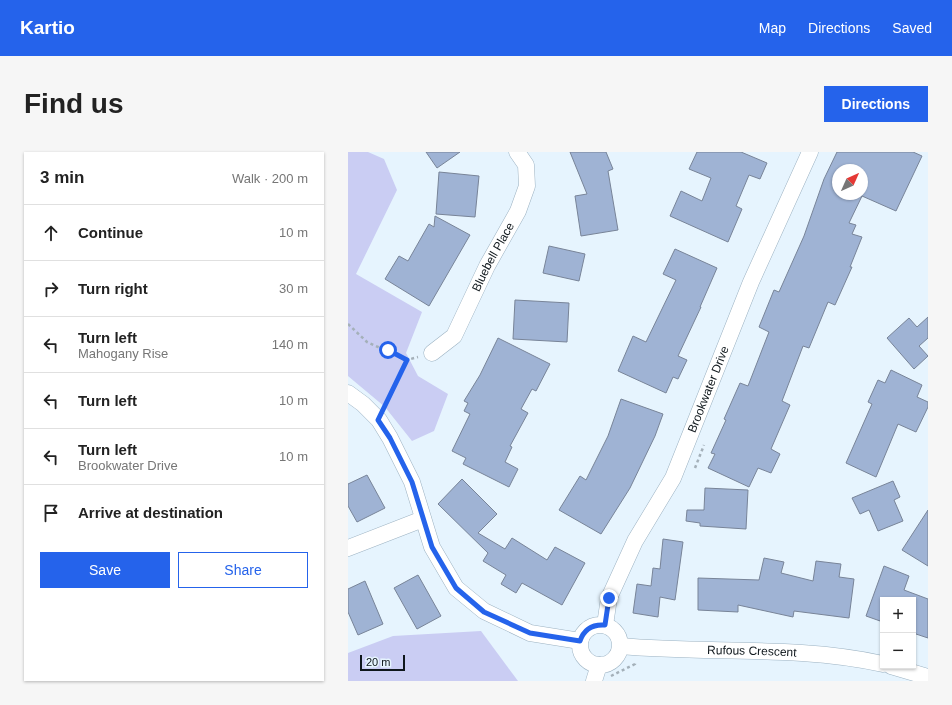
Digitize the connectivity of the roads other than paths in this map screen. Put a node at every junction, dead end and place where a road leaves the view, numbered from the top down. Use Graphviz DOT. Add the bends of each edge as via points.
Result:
graph roads {
  1 [pos="517,152"];
  2 [pos="810,152"];
  3 [pos="432,353"];
  4 [pos="348,393"];
  5 [pos="423,519"];
  6 [pos="348,548"];
  7 [pos="605,625"];
  8 [pos="580,641"];
  9 [pos="621,646"];
  10 [pos="880,663"];
  11 [pos="599,665"];
  12 [pos="901,669"];
  13 [pos="928,677"];
  14 [pos="594,681"];
  1 -- 3 [label="street, Bluebell Place" via="526,165 527,186 518,211 486,266 454,336"];
  2 -- 7 [label="street, Brookwater Drive" via="751,282 673,478 635,541 609,598"];
  4 -- 5 [label="street" via="378,420 390,438 412,482"];
  5 -- 6 [label="street"];
  5 -- 8 [label="street" via="432,547 456,588 484,612 530,633"];
  7 -- 8 [label="street" via="592,626 582,635"];
  7 -- 9 [label="street" via="617,632"];
  8 -- 11 [label="street" via="580,648 586,660"];
  9 -- 10 [label="street, Rufous Crescent" via="791,652 852,657"];
  9 -- 11 [label="street" via="612,662"];
  11 -- 14 [label="street"];
  12 -- 13 [label="street"];
}
